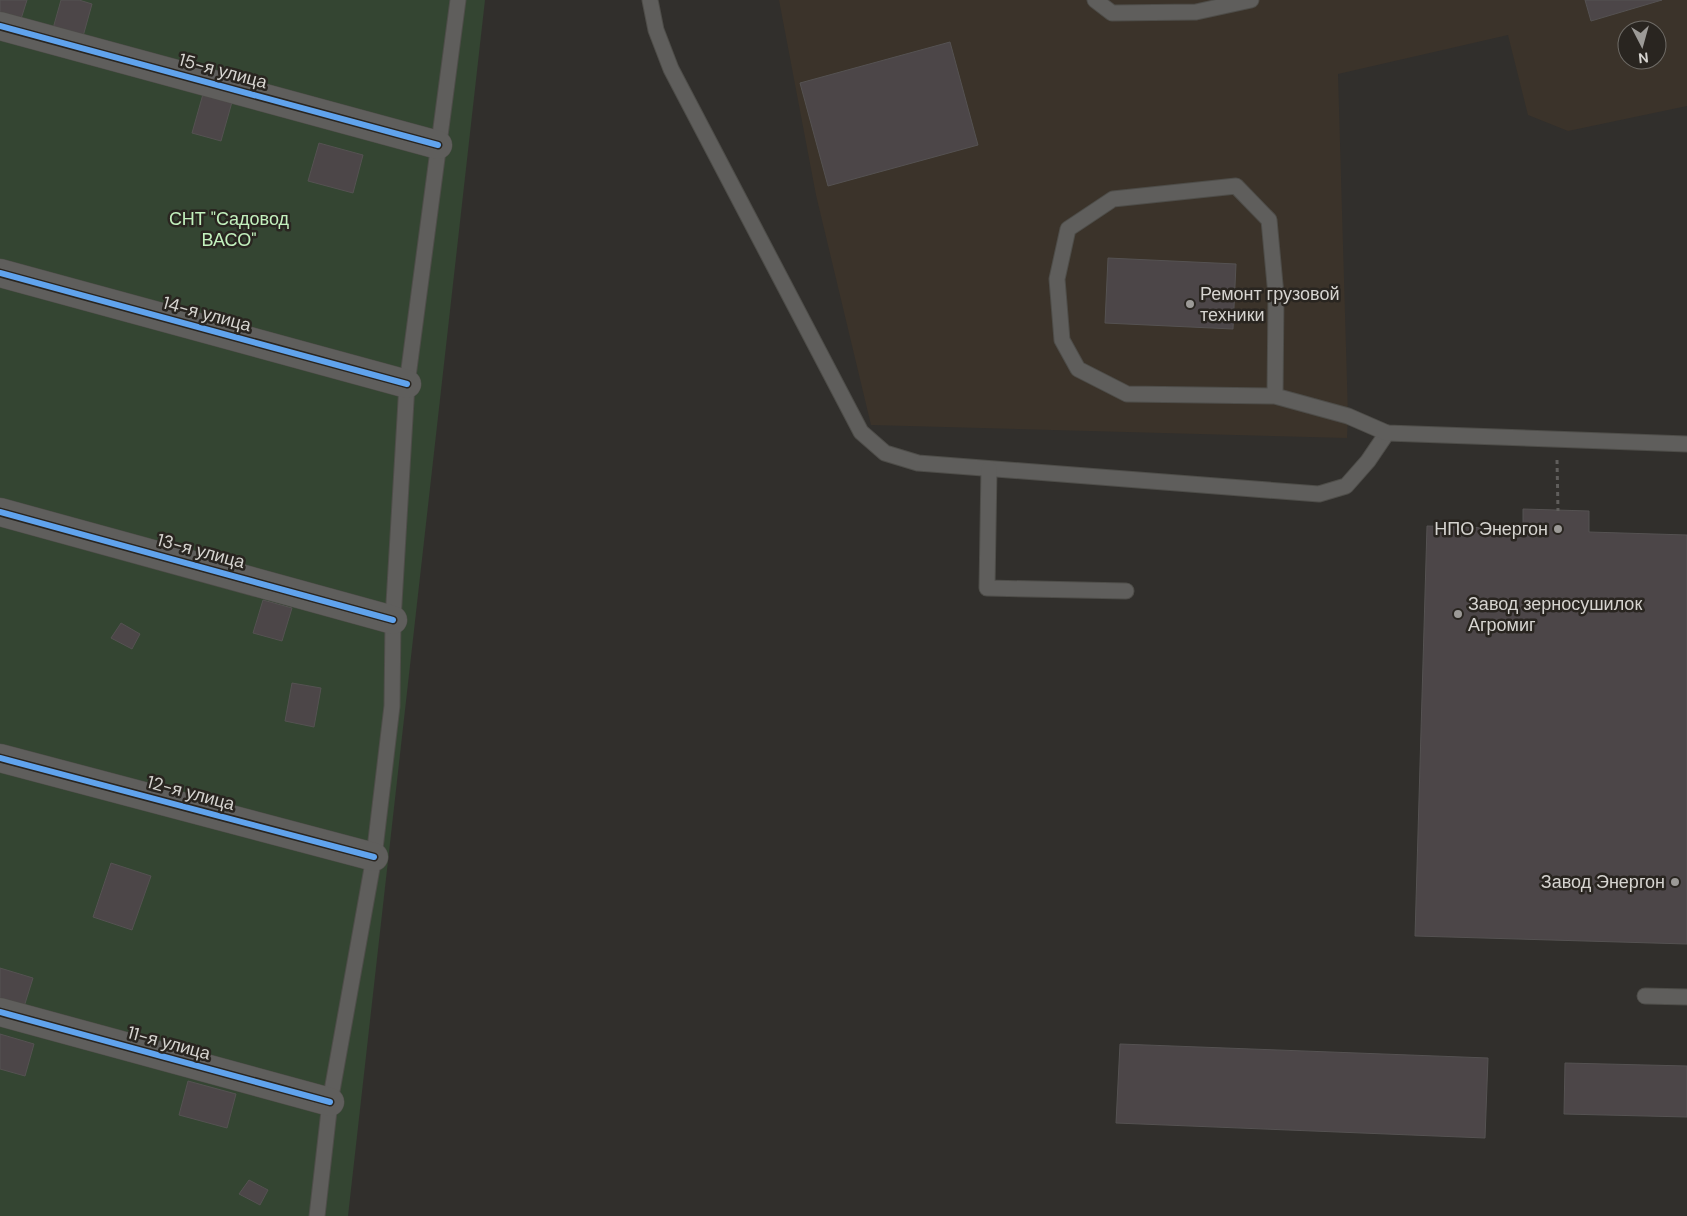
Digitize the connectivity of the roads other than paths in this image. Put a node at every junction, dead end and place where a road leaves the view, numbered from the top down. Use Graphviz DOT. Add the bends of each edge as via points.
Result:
graph roads {
  1 [pos="458,0"];
  2 [pos="650,0"];
  3 [pos="1095,0"];
  4 [pos="1251,0"];
  5 [pos="0,26"];
  6 [pos="438,145"];
  7 [pos="0,273"];
  8 [pos="407,384"];
  9 [pos="1275,396"];
  10 [pos="1387,434"];
  11 [pos="1687,444"];
  12 [pos="989,469"];
  13 [pos="0,512"];
  14 [pos="1126,591"];
  15 [pos="393,620"];
  16 [pos="0,758"];
  17 [pos="374,857"];
  18 [pos="1645,996"];
  19 [pos="1687,997"];
  20 [pos="0,1012"];
  21 [pos="330,1102"];
  22 [pos="316,1216"];
  1 -- 6 [label="lane"];
  2 -- 12 [label="lane" via="656,30 671,69 861,432 885,452 918,463"];
  3 -- 4 [label="lane" via="1112,13 1196,12"];
  5 -- 6 [label="street, 15-я улица"];
  6 -- 8 [label="lane"];
  7 -- 8 [label="street, 14-я улица"];
  8 -- 15 [label="lane"];
  9 -- 9 [label="lane" via="1276,295 1269,220 1236,186 1113,199 1068,229 1057,279 1062,340 1078,369 1127,394"];
  9 -- 10 [label="lane" via="1348,416"];
  10 -- 11 [label="lane"];
  10 -- 12 [label="lane" via="1346,486 1319,494"];
  12 -- 14 [label="lane" via="987,588"];
  13 -- 15 [label="street, 13-я улица"];
  15 -- 17 [label="lane" via="392,706"];
  16 -- 17 [label="street, 12-я улица"];
  17 -- 21 [label="lane"];
  18 -- 19 [label="lane"];
  20 -- 21 [label="street, 11-я улица"];
  21 -- 22 [label="lane"];
}
